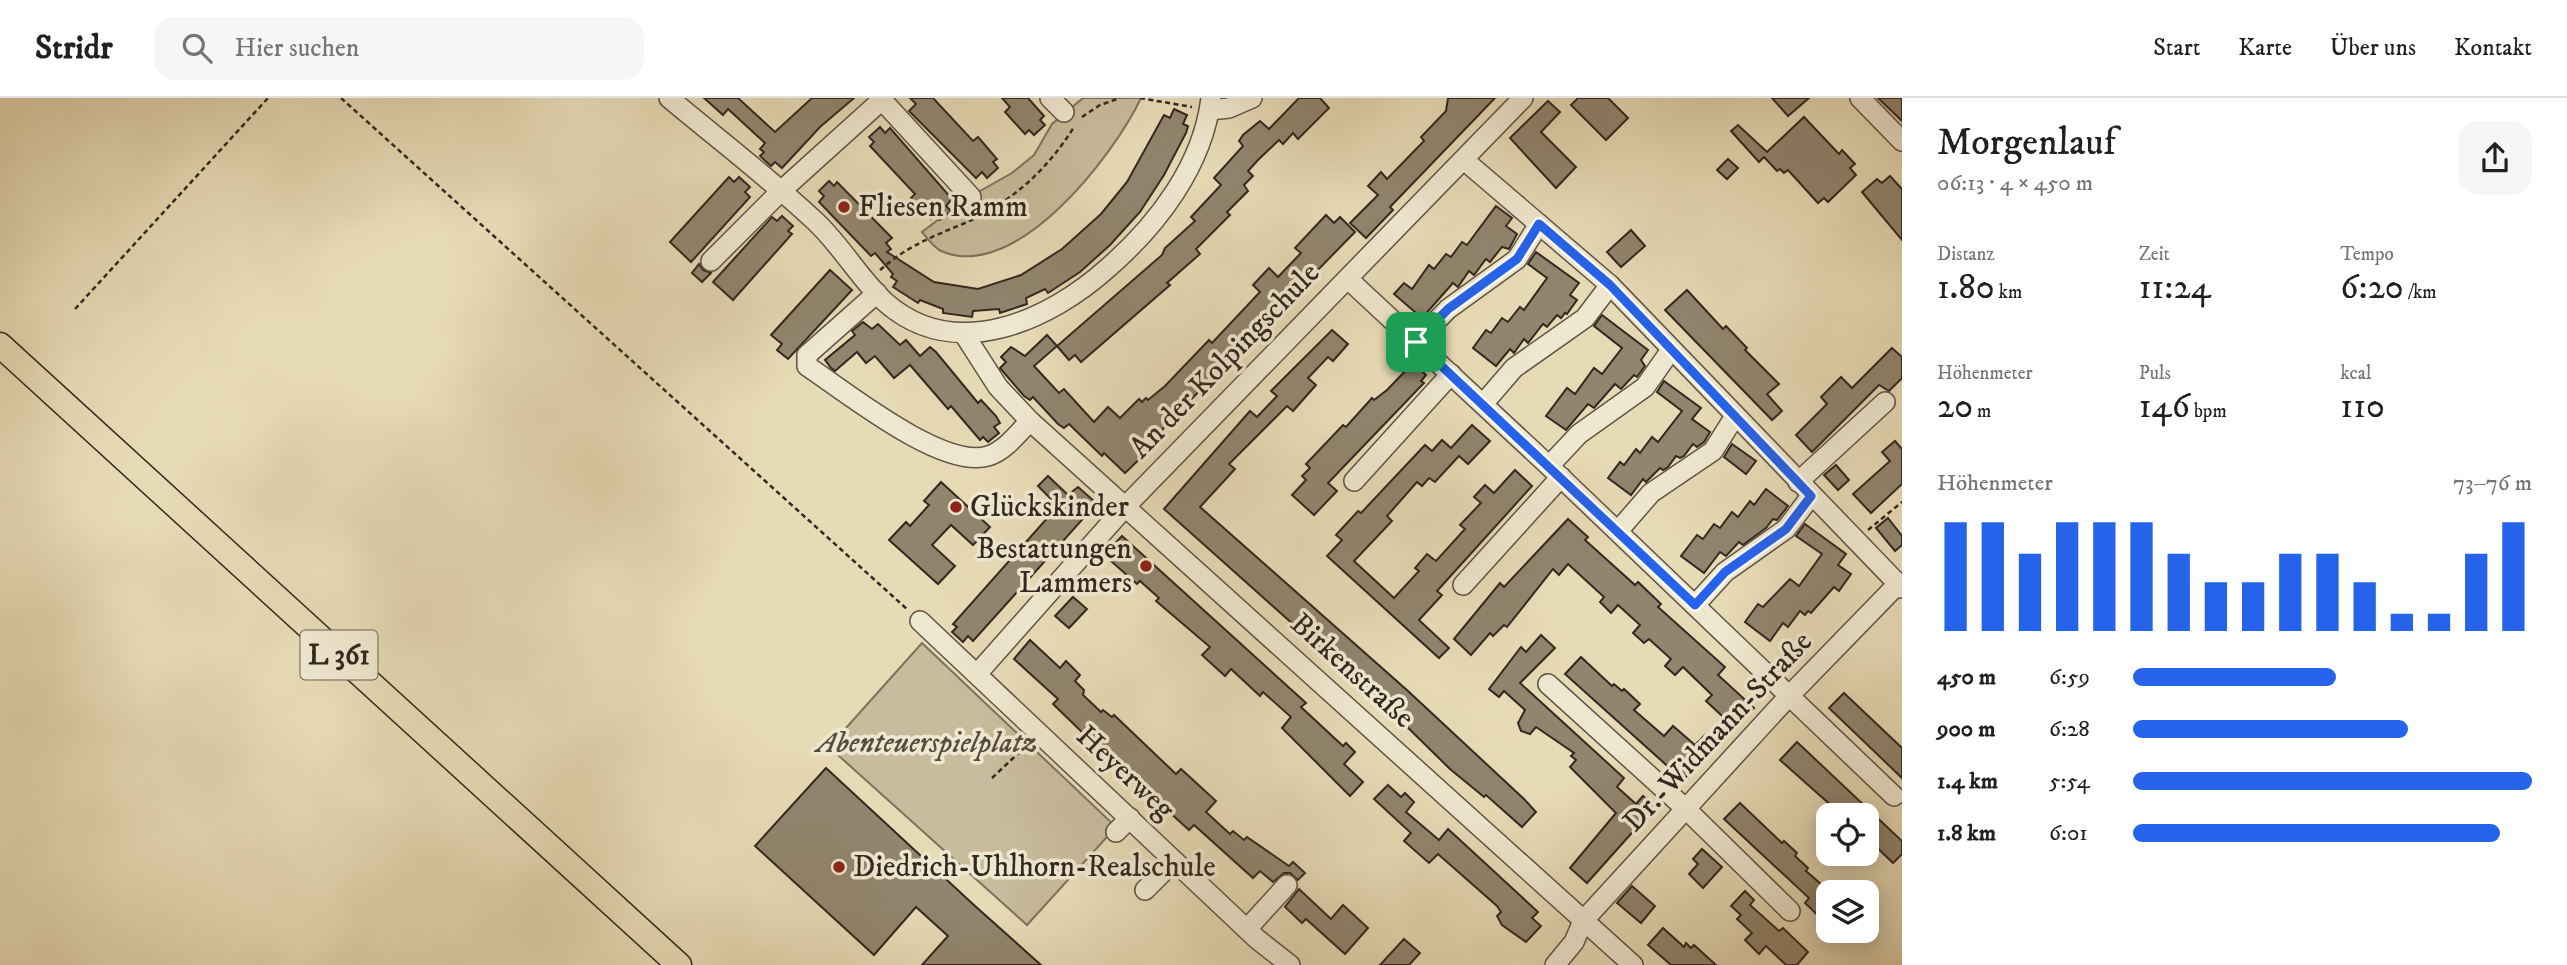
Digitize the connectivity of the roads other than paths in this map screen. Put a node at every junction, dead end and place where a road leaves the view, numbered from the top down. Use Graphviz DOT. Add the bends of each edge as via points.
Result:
graph roads {
  1 [pos="669,98"];
  2 [pos="1252,98"];
  3 [pos="1524,98"];
  4 [pos="1860,98"];
  5 [pos="883,99"];
  6 [pos="1211,104"];
  7 [pos="1902,141"];
  8 [pos="1464,160"];
  9 [pos="781,191"];
  10 [pos="971,197"];
  11 [pos="1539,224"];
  12 [pos="711,261"];
  13 [pos="1348,279"];
  14 [pos="1610,285"];
  15 [pos="872,287"];
  16 [pos="964,334"];
  17 [pos="1416,342"];
  18 [pos="0,345"];
  19 [pos="1671,350"];
  20 [pos="1451,374"];
  21 [pos="1885,402"];
  22 [pos="1483,404"];
  23 [pos="1735,416"];
  24 [pos="1030,421"];
  25 [pos="1555,472"];
  26 [pos="1354,481"];
  27 [pos="1805,489"];
  28 [pos="1126,506"];
  29 [pos="1618,531"];
  30 [pos="1463,585"];
  31 [pos="1900,586"];
  32 [pos="1695,605"];
  33 [pos="920,621"];
  34 [pos="977,674"];
  35 [pos="1548,684"];
  36 [pos="1789,696"];
  37 [pos="1894,796"];
  38 [pos="1686,809"];
  39 [pos="1174,861"];
  40 [pos="1287,885"];
  41 [pos="1145,890"];
  42 [pos="1790,911"];
  43 [pos="1583,921"];
  44 [pos="1247,929"];
  45 [pos="1556,964"];
  46 [pos="679,965"];
  47 [pos="1290,965"];
  48 [pos="1633,965"];
  1 -- 9 [label="street"];
  2 -- 6 [label="street" via="1229,108"];
  3 -- 8 [label="street, An der Kolpingschule"];
  4 -- 7 [label="street"];
  5 -- 9 [label="street"];
  5 -- 10 [label="street"];
  6 -- 16 [label="street" via="1196,152 1174,194 1114,262 1078,292 1039,315 993,331"];
  8 -- 11 [label="street"];
  8 -- 13 [label="street, An der Kolpingschule"];
  9 -- 12 [label="street"];
  9 -- 15 [label="street" via="829,234"];
  11 -- 14 [label="street"];
  11 -- 17 [label="street" via="1517,259 1448,309"];
  13 -- 17 [label="street"];
  13 -- 28 [label="street, An der Kolpingschule"];
  14 -- 19 [label="street"];
  14 -- 22 [label="street" via="1585,318 1514,368"];
  15 -- 16 [label="street" via="891,307 922,324"];
  15 -- 24 [label="street" via="807,355 807,366 946,454 989,456"];
  16 -- 24 [label="street, Birkenstraße" via="993,381"];
  17 -- 20 [label="street"];
  18 -- 46 [label="main road, L 361"];
  19 -- 23 [label="street"];
  19 -- 25 [label="street" via="1646,387 1579,434"];
  20 -- 22 [label="street"];
  20 -- 26 [label="street"];
  21 -- 27 [label="street"];
  22 -- 25 [label="street"];
  23 -- 27 [label="street"];
  23 -- 29 [label="street" via="1713,451 1651,493"];
  24 -- 28 [label="street, Birkenstraße"];
  25 -- 29 [label="street"];
  25 -- 30 [label="street"];
  27 -- 31 [label="street"];
  27 -- 32 [label="street" via="1786,529 1725,572"];
  28 -- 34 [label="street, An der Kolpingschule"];
  28 -- 43 [label="street, Birkenstraße"];
  29 -- 32 [label="street"];
  31 -- 36 [label="street, Dr.-Widmann-Straße"];
  32 -- 36 [label="street"];
  33 -- 34 [label="street, Heyerweg"];
  34 -- 39 [label="street, Heyerweg" via="1039,733 1123,825"];
  35 -- 38 [label="street"];
  36 -- 37 [label="street"];
  36 -- 38 [label="street, Dr.-Widmann-Straße"];
  38 -- 42 [label="street"];
  38 -- 43 [label="street, Dr.-Widmann-Straße"];
  39 -- 41 [label="street"];
  39 -- 44 [label="street, Heyerweg"];
  40 -- 44 [label="street"];
  43 -- 45 [label="street" via="1574,942"];
  43 -- 48 [label="street, Birkenstraße"];
  44 -- 47 [label="street, Heyerweg"];
}
